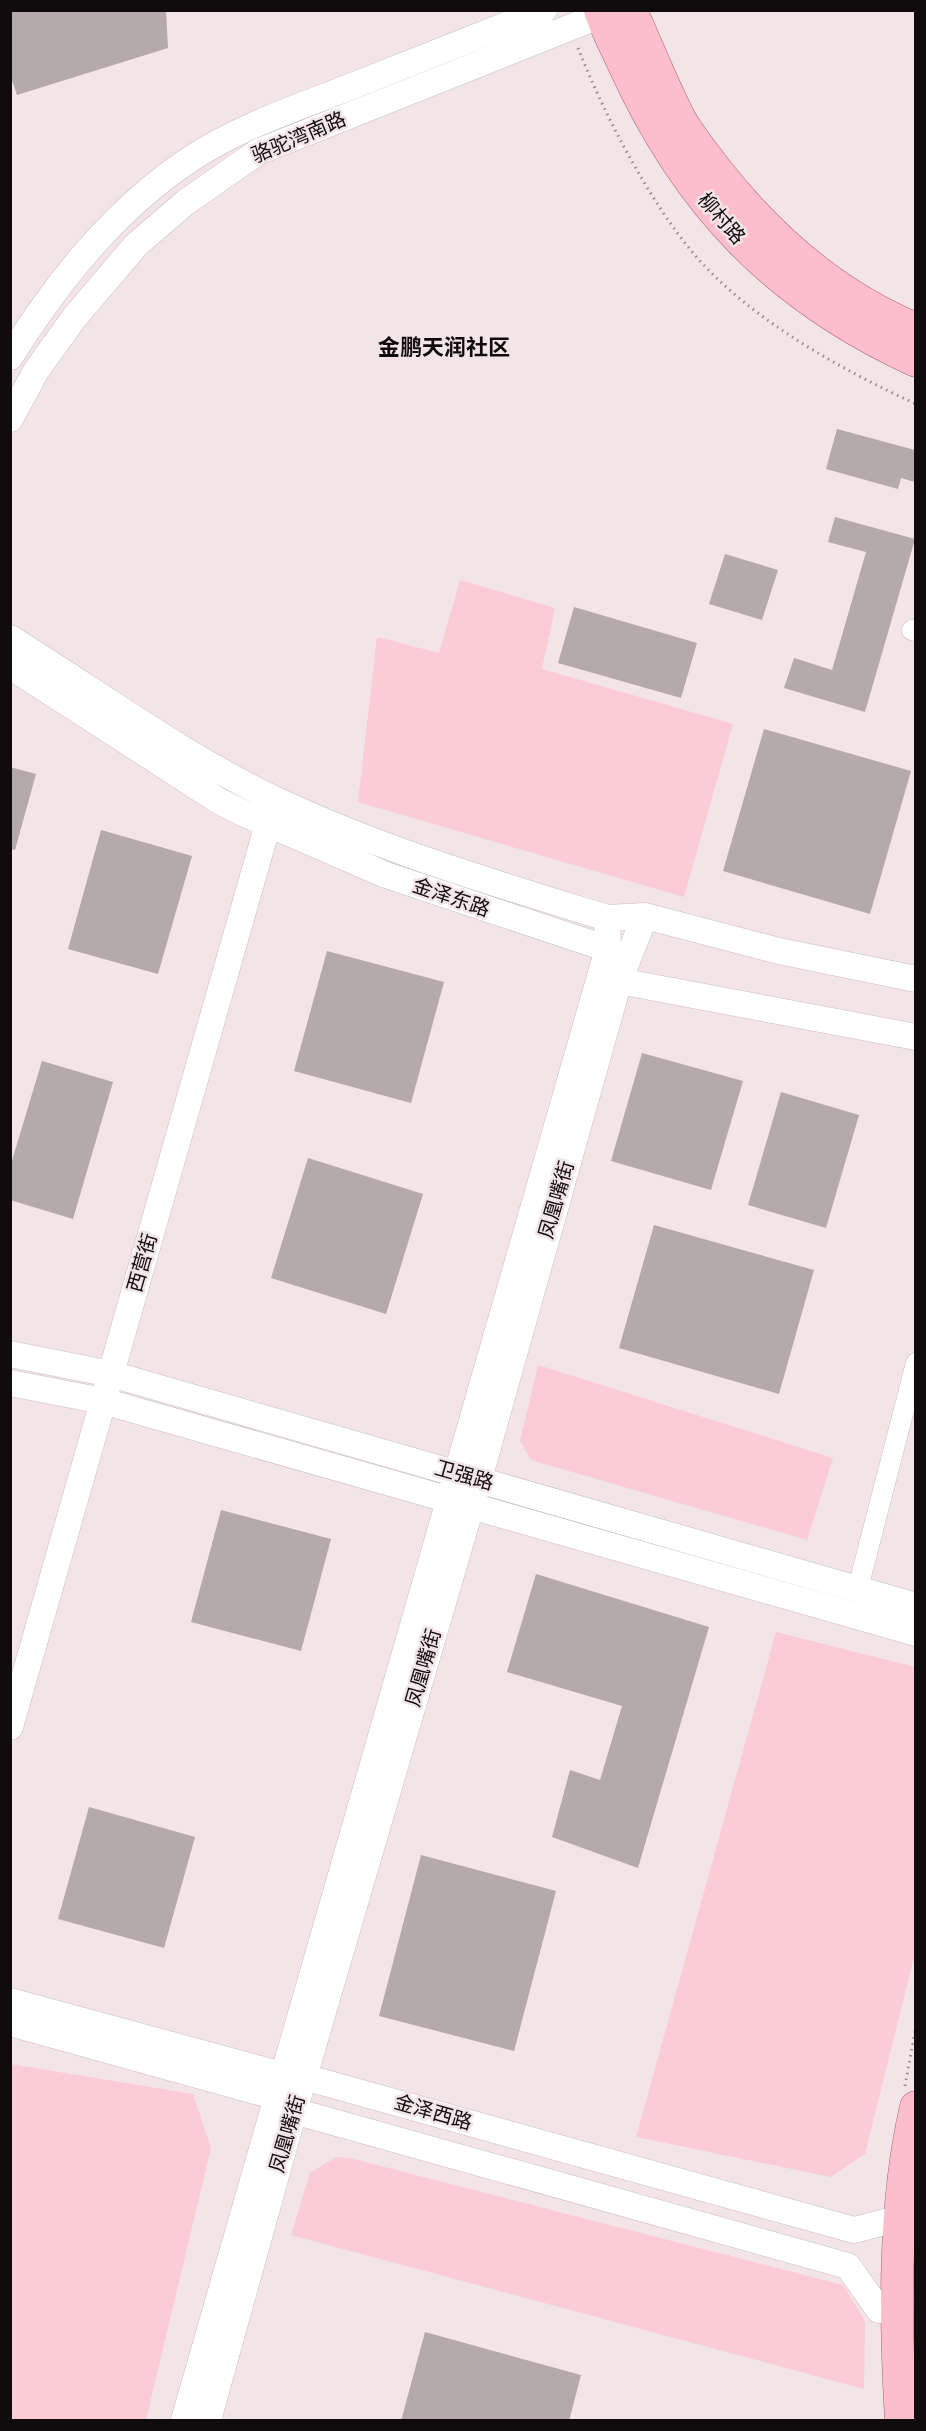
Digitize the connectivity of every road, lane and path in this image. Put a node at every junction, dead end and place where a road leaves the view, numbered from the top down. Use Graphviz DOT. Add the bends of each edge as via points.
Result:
graph roads {
  1 [pos="544,10"];
  2 [pos="611,12"];
  3 [pos="915,329"];
  4 [pos="10,357"];
  5 [pos="915,361"];
  6 [pos="10,419"];
  7 [pos="10,638"];
  8 [pos="10,666"];
  9 [pos="276,799"];
  10 [pos="267,824"];
  11 [pos="645,916"];
  12 [pos="608,918"];
  13 [pos="608,949"];
  14 [pos="915,979"];
  15 [pos="619,981"];
  16 [pos="915,1037"];
  17 [pos="10,1354"];
  18 [pos="915,1363"];
  19 [pos="111,1374"];
  20 [pos="10,1383"];
  21 [pos="103,1401"];
  22 [pos="469,1477"];
  23 [pos="461,1504"];
  24 [pos="858,1588"];
  25 [pos="915,1606"];
  26 [pos="915,1634"];
  27 [pos="10,1728"];
  28 [pos="10,2001"];
  29 [pos="10,2023"];
  30 [pos="289,2090"];
  31 [pos="915,2107"];
  32 [pos="885,2222"];
  33 [pos="879,2310"];
  34 [pos="184,2421"];
  35 [pos="208,2421"];
  36 [pos="901,2421"];
  1 -- 4 [label="street, 骆驼湾南路" via="286,112 189,160 125,210 99,238 61,283"];
  2 -- 3 [label="main road, 柳村路" via="681,120 742,203 818,272"];
  2 -- 5 [label="main road, 柳村路" via="643,106 709,207 778,277 858,331"];
  2 -- 6 [label="street, 骆驼湾南路" via="258,152 186,202 136,245 74,318 36,371"];
  7 -- 9 [label="street, 金泽东路" via="189,751"];
  8 -- 10 [label="street, 金泽东路" via="219,801"];
  9 -- 10 [label="street, 西营街"];
  9 -- 12 [label="street, 金泽东路" via="433,864"];
  10 -- 13 [label="street, 金泽东路" via="423,889"];
  10 -- 19 [label="street, 西营街"];
  11 -- 12 [label="street, 金泽东路"];
  11 -- 14 [label="street, 金泽东路" via="779,951"];
  11 -- 15 [label="street, 凤凰嘴街"];
  12 -- 13 [label="street, 凤凰嘴街"];
  13 -- 15 [label="street"];
  13 -- 22 [label="street, 凤凰嘴街"];
  15 -- 16 [label="street"];
  15 -- 22 [label="street, 凤凰嘴街"];
  17 -- 19 [label="street, 卫强路"];
  18 -- 24 [label="street"];
  19 -- 21 [label="street, 西营街"];
  19 -- 22 [label="street, 卫强路"];
  20 -- 21 [label="street, 卫强路"];
  21 -- 23 [label="street, 卫强路"];
  21 -- 27 [label="street, 西营街"];
  22 -- 23 [label="street, 凤凰嘴街"];
  22 -- 24 [label="street, 卫强路"];
  23 -- 26 [label="street, 卫强路"];
  23 -- 30 [label="street, 凤凰嘴街"];
  24 -- 25 [label="street, 卫强路"];
  28 -- 30 [label="street, 金泽西路"];
  29 -- 30 [label="street, 金泽西路"];
  30 -- 32 [label="street, 金泽西路" via="854,2230"];
  30 -- 33 [label="street, 金泽西路" via="848,2266"];
  30 -- 34 [label="street, 凤凰嘴街"];
  30 -- 35 [label="street, 凤凰嘴街"];
  31 -- 36 [label="main road" via="900,2224 897,2305"];
}
